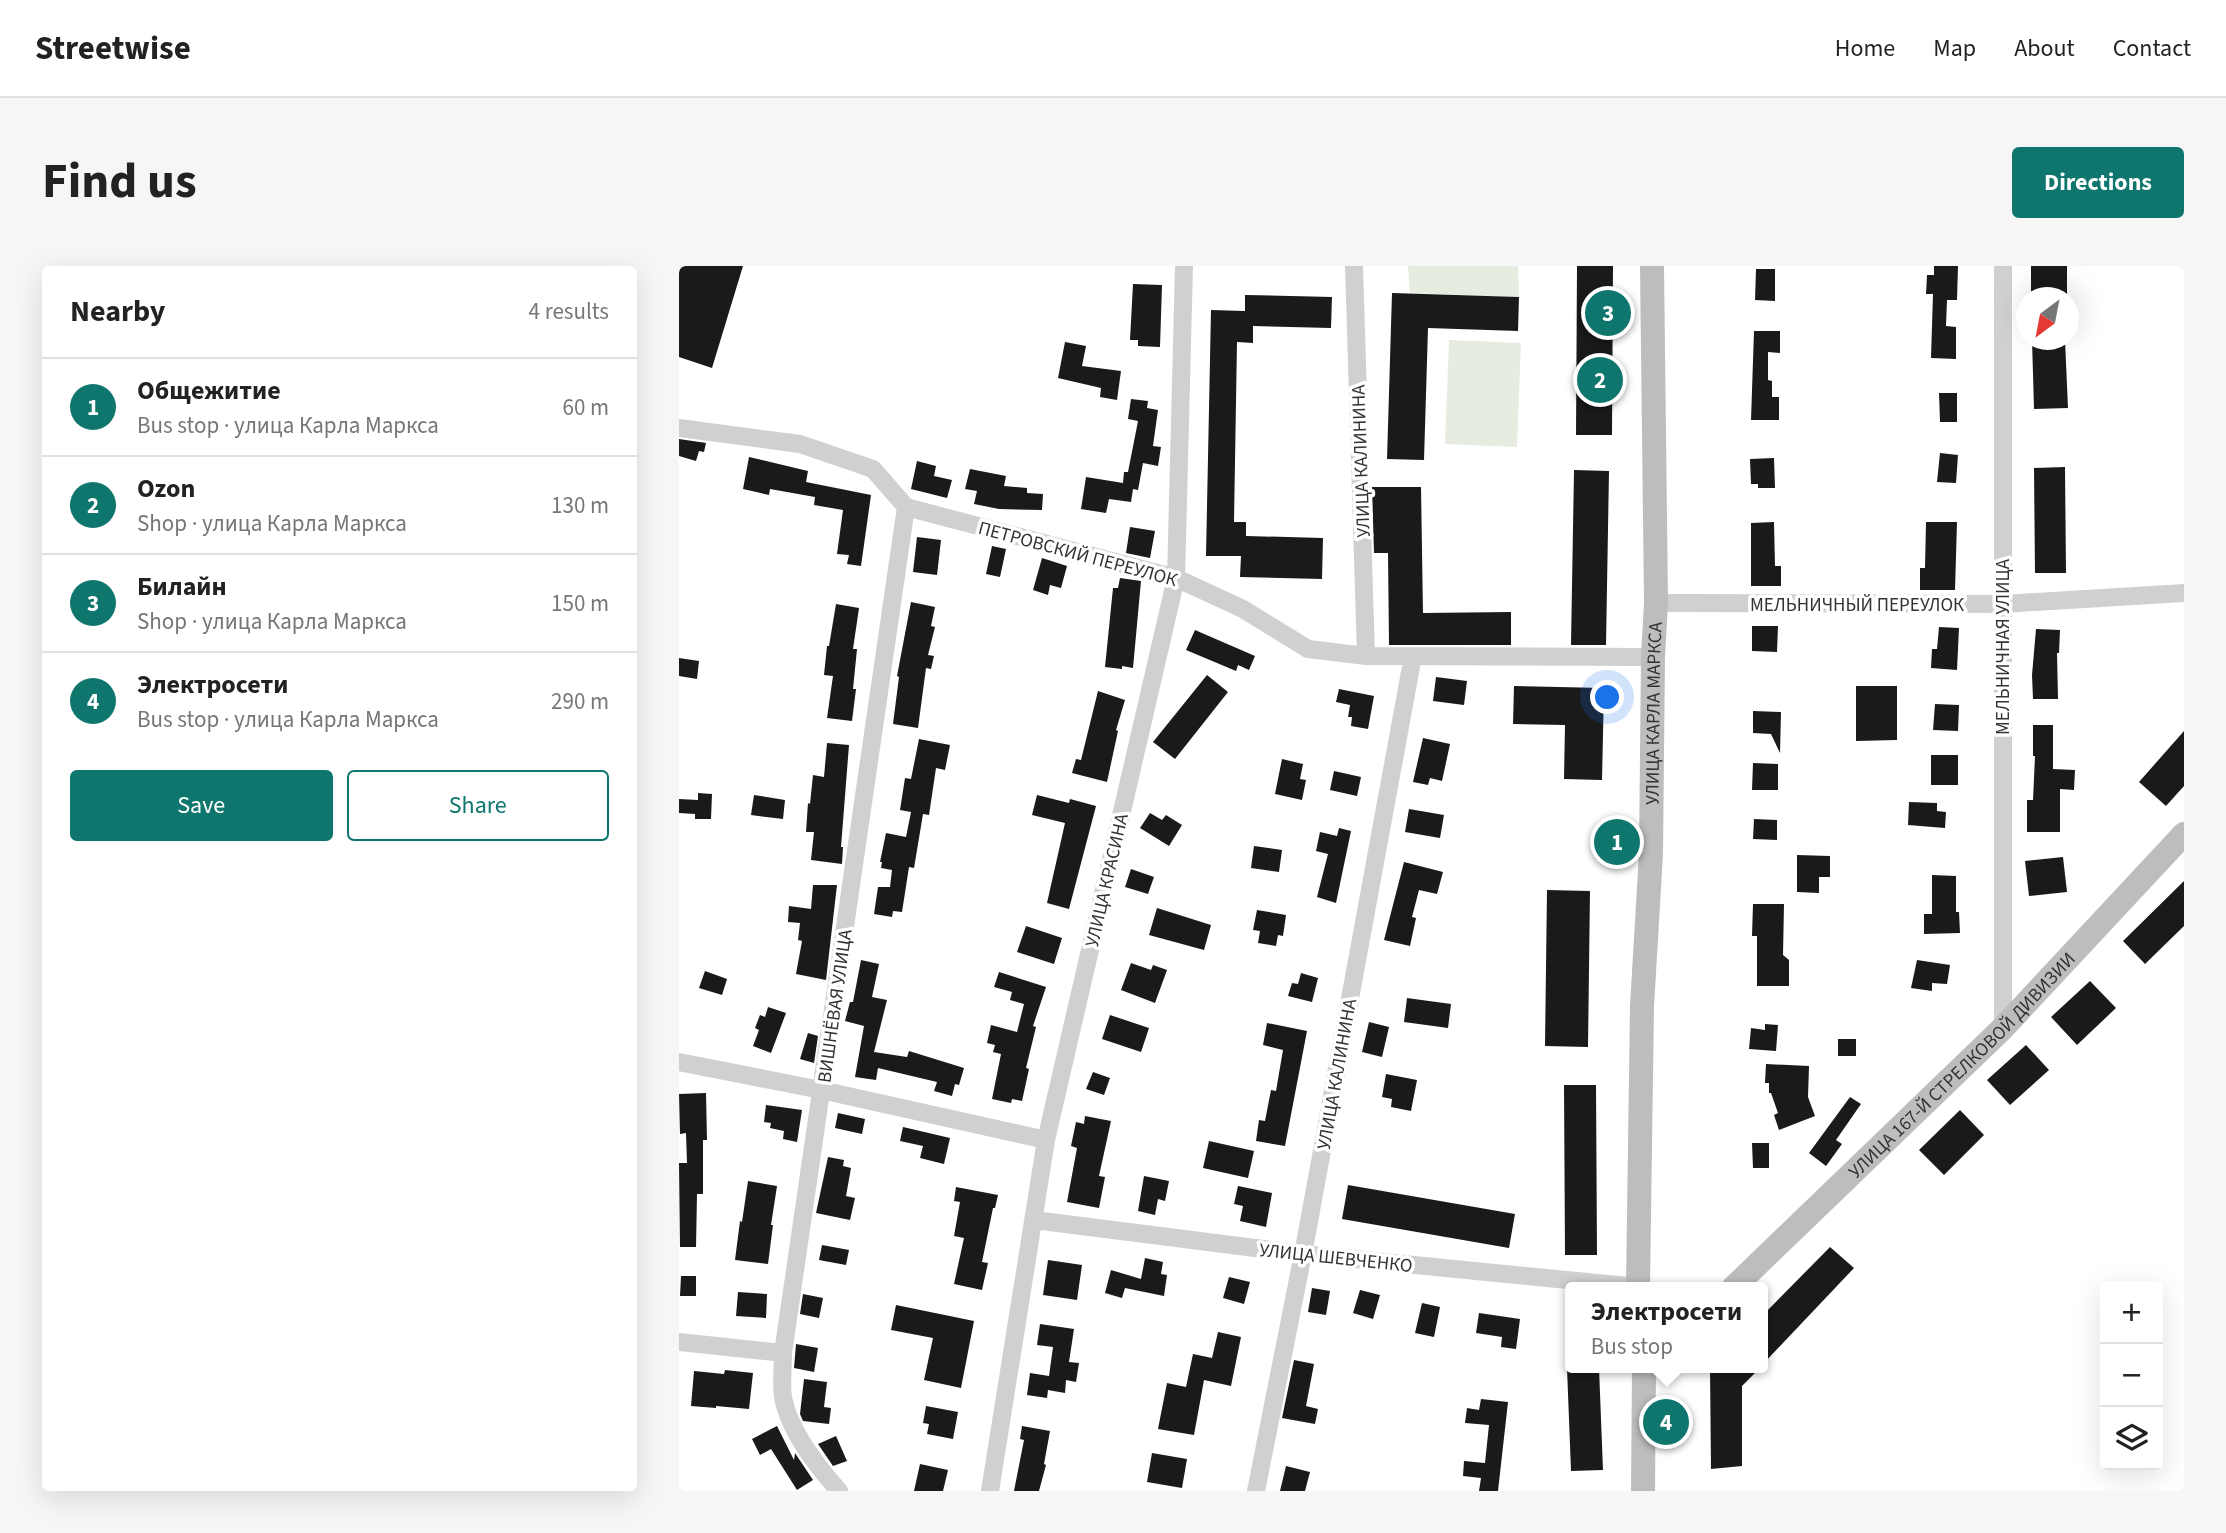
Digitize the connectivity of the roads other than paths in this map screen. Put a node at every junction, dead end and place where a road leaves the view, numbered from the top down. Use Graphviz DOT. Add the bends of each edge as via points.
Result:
graph roads {
  1 [pos="1184,266"];
  2 [pos="1354,266"];
  3 [pos="1652,266"];
  4 [pos="2003,266"];
  5 [pos="679,428"];
  6 [pos="906,507"];
  7 [pos="1176,578"];
  8 [pos="2184,593"];
  9 [pos="1656,603"];
  10 [pos="2002,604"];
  11 [pos="1366,656"];
  12 [pos="1413,656"];
  13 [pos="1653,657"];
  14 [pos="2184,834"];
  15 [pos="2003,1028"];
  16 [pos="679,1062"];
  17 [pos="821,1090"];
  18 [pos="1046,1140"];
  19 [pos="1034,1220"];
  20 [pos="1303,1254"];
  21 [pos="1587,1282"];
  22 [pos="1638,1282"];
  23 [pos="1739,1282"];
  24 [pos="679,1342"];
  25 [pos="783,1353"];
  26 [pos="1647,1373"];
  27 [pos="839,1491"];
  28 [pos="990,1491"];
  29 [pos="1256,1491"];
  30 [pos="1643,1491"];
  1 -- 7 [label="street, УЛИЦА КРАСИНА"];
  2 -- 11 [label="street, УЛИЦА КАЛИНИНА"];
  3 -- 9 [label="street, УЛИЦА КАРЛА МАРКСА"];
  4 -- 10 [label="street, МЕЛЬНИЧНАЯ УЛИЦА"];
  5 -- 6 [label="street" via="800,444 837,456 873,469"];
  6 -- 7 [label="street, ПЕТРОВСКИЙ ПЕРЕУЛОК"];
  6 -- 17 [label="street, ВИШНЁВАЯ УЛИЦА"];
  7 -- 11 [label="street, ПЕТРОВСКИЙ ПЕРЕУЛОК" via="1243,609 1308,649"];
  7 -- 18 [label="street, УЛИЦА КРАСИНА"];
  8 -- 10 [label="street, МЕЛЬНИЧНЫЙ ПЕРЕУЛОК"];
  9 -- 10 [label="street, МЕЛЬНИЧНЫЙ ПЕРЕУЛОК"];
  9 -- 13 [label="street, УЛИЦА КАРЛА МАРКСА"];
  10 -- 15 [label="street, МЕЛЬНИЧНАЯ УЛИЦА"];
  11 -- 12 [label="street, ПЕТРОВСКИЙ ПЕРЕУЛОК"];
  12 -- 13 [label="street, ПЕТРОВСКИЙ ПЕРЕУЛОК"];
  12 -- 20 [label="street, УЛИЦА КАЛИНИНА"];
  13 -- 22 [label="street, УЛИЦА КАРЛА МАРКСА"];
  14 -- 15 [label="street, УЛИЦА 167-Й СТРЕЛКОВОЙ ДИВИЗИИ"];
  15 -- 23 [label="street, УЛИЦА 167-Й СТРЕЛКОВОЙ ДИВИЗИИ"];
  16 -- 17 [label="street"];
  17 -- 18 [label="street"];
  17 -- 25 [label="street, ВИШНЁВАЯ УЛИЦА"];
  18 -- 19 [label="street, УЛИЦА КРАСИНА"];
  19 -- 20 [label="street, УЛИЦА ШЕВЧЕНКО"];
  19 -- 28 [label="street, УЛИЦА КРАСИНА"];
  20 -- 21 [label="street, УЛИЦА ШЕВЧЕНКО"];
  20 -- 29 [label="street, УЛИЦА КАЛИНИНА"];
  24 -- 25 [label="street"];
  25 -- 27 [label="street, ВИШНЁВАЯ УЛИЦА" via="783,1397 795,1429 816,1465"];
  26 -- 30 [label="street"];
}
